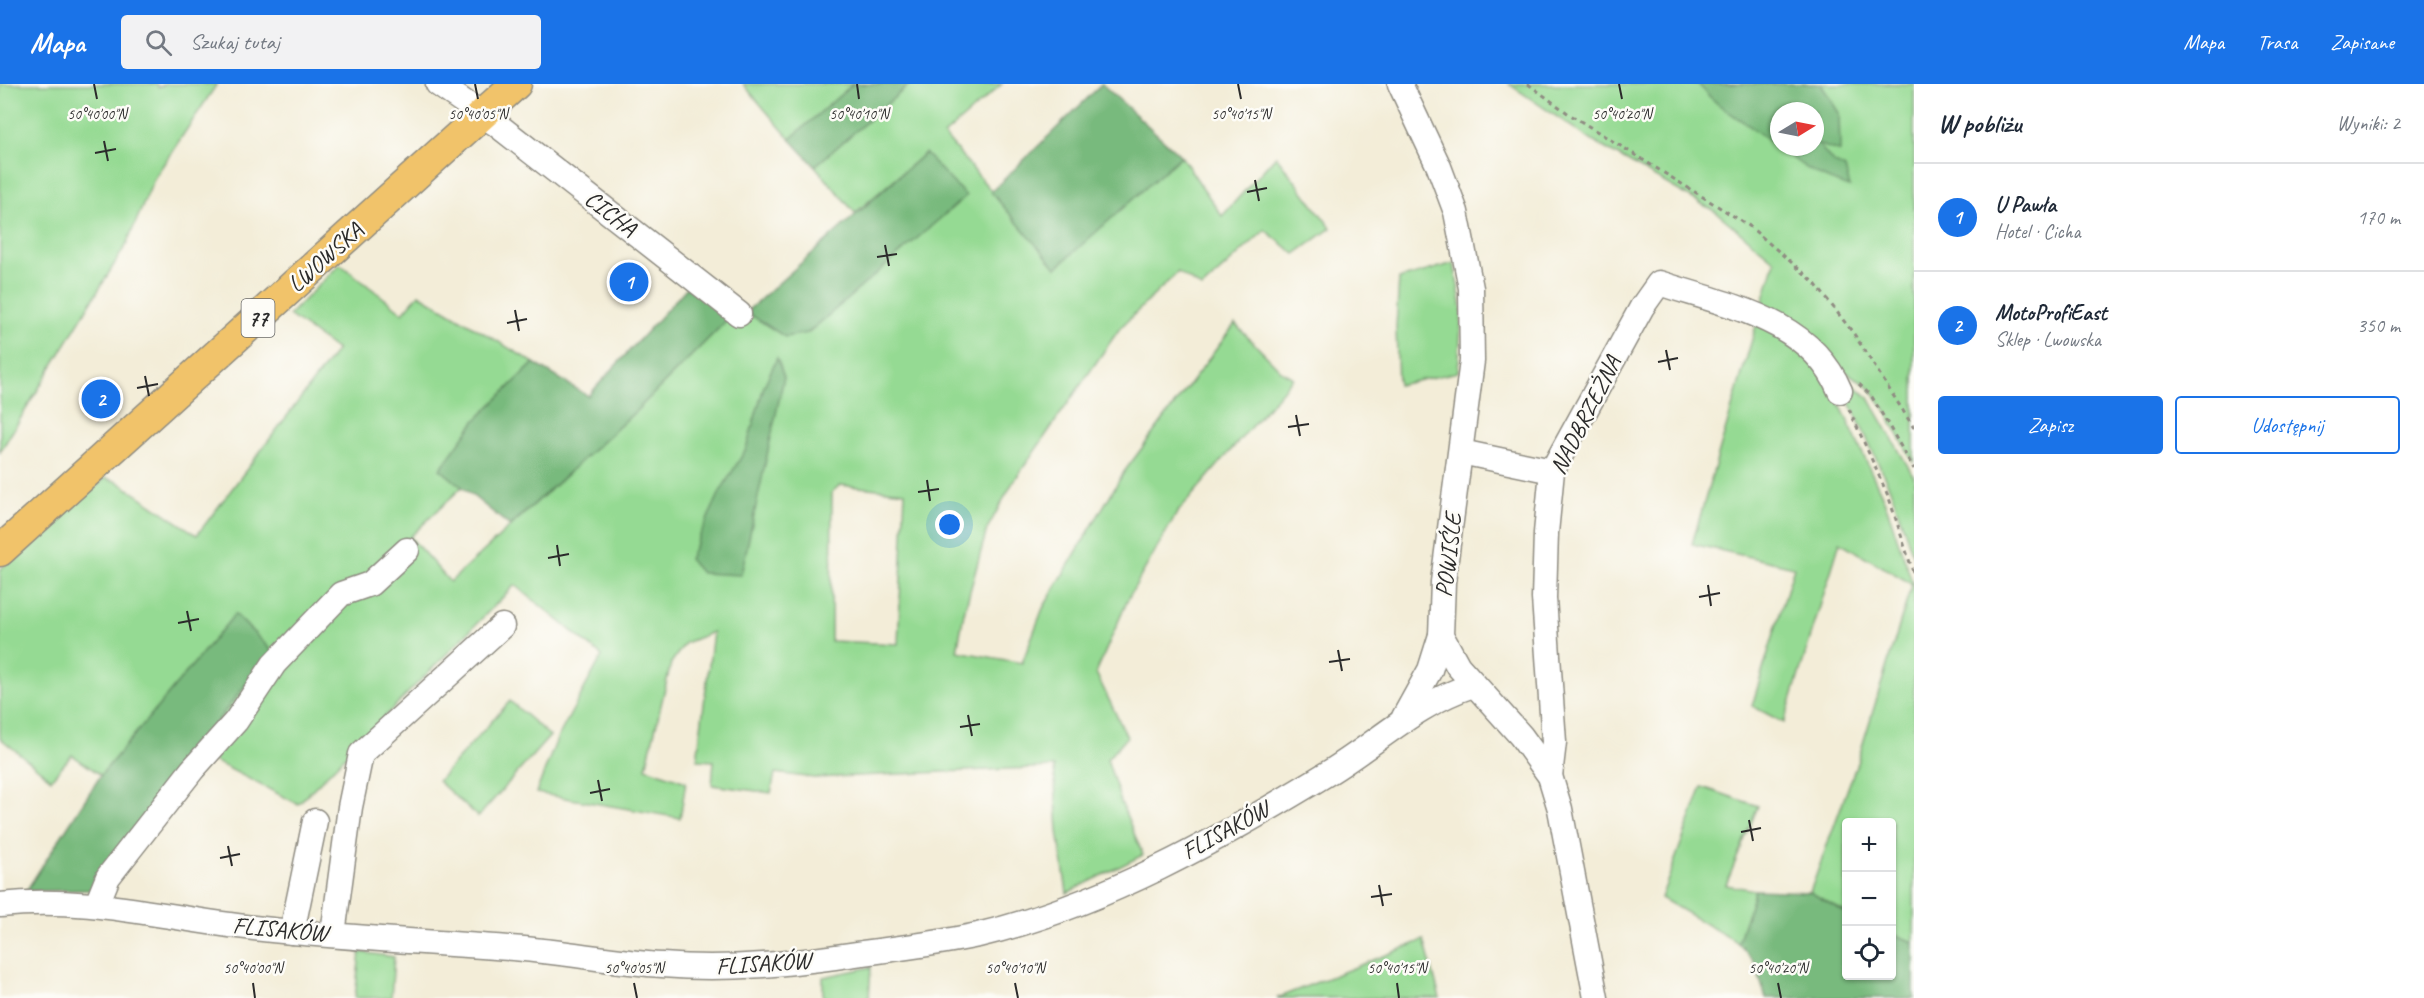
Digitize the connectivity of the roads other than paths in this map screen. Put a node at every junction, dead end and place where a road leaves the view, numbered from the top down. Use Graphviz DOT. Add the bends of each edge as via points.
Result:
graph roads {
  1 [pos="438,84"];
  2 [pos="516,84"];
  3 [pos="1400,84"];
  4 [pos="483,114"];
  5 [pos="739,314"];
  6 [pos="1837,382"];
  7 [pos="1461,452"];
  8 [pos="1552,471"];
  9 [pos="407,550"];
  10 [pos="0,551"];
  11 [pos="502,626"];
  12 [pos="1441,635"];
  13 [pos="1473,685"];
  14 [pos="1402,719"];
  15 [pos="1550,776"];
  16 [pos="315,822"];
  17 [pos="97,904"];
  18 [pos="0,905"];
  19 [pos="292,932"];
  20 [pos="333,934"];
  21 [pos="1596,998"];
  1 -- 4 [label="street, CICHA"];
  2 -- 4 [label="main road, LWOWSKA / 77"];
  3 -- 7 [label="street, POWIŚLE" via="1439,166 1465,245 1474,326"];
  4 -- 5 [label="street, CICHA"];
  4 -- 10 [label="main road, LWOWSKA / 77"];
  6 -- 8 [label="street, NADBRZEŻNA" via="1815,350 1790,331 1762,317 1659,283"];
  7 -- 8 [label="street"];
  7 -- 12 [label="street, POWIŚLE" via="1443,582"];
  8 -- 15 [label="street, NADBRZEŻNA" via="1544,598 1554,742"];
  9 -- 17 [label="street" via="370,584 341,594 274,664 236,721 108,877"];
  11 -- 20 [label="street" via="361,754"];
  12 -- 13 [label="street"];
  12 -- 14 [label="street, FLISAKÓW" via="1430,670"];
  13 -- 14 [label="street, FLISAKÓW" via="1442,695"];
  13 -- 15 [label="street" via="1521,736"];
  14 -- 20 [label="street, FLISAKÓW" via="1367,748 1199,846 1068,908 975,935 796,963 721,968"];
  15 -- 21 [label="street" via="1560,808"];
  16 -- 19 [label="street"];
  17 -- 18 [label="street, FLISAKÓW" via="57,901"];
  17 -- 19 [label="street, FLISAKÓW"];
  19 -- 20 [label="street, FLISAKÓW"];
}
